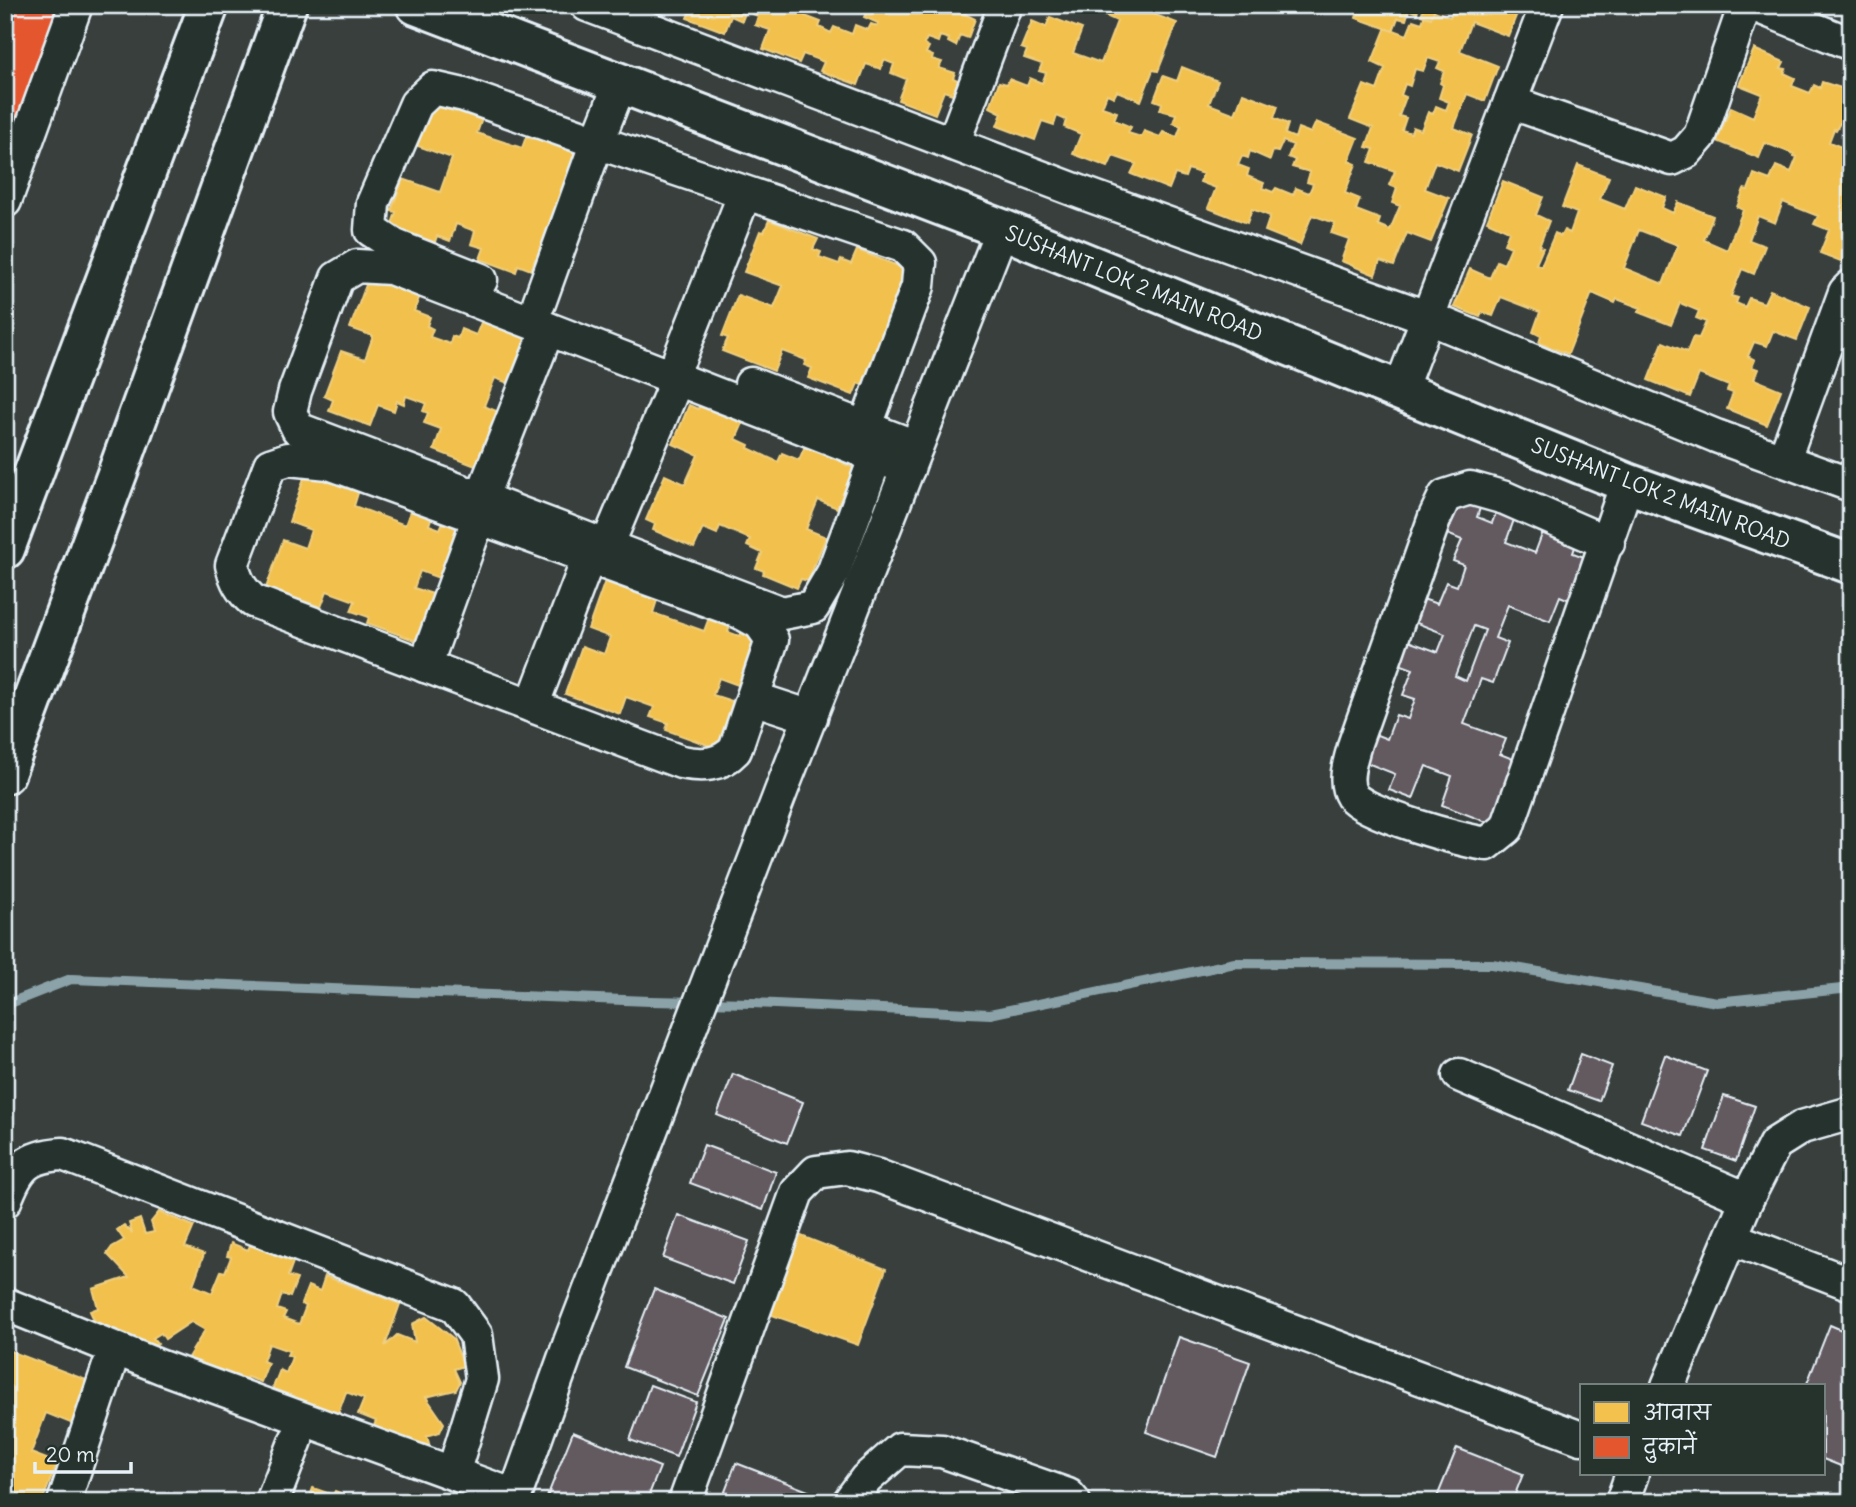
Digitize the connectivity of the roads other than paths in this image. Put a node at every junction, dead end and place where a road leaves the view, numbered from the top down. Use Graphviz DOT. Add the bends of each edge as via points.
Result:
graph roads {
  1 [pos="76,5"];
  2 [pos="209,5"];
  3 [pos="287,5"];
  4 [pos="416,5"];
  5 [pos="587,5"];
  6 [pos="1005,5"];
  7 [pos="1547,5"];
  8 [pos="1745,5"];
  9 [pos="1754,5"];
  10 [pos="1851,44"];
  11 [pos="620,84"];
  12 [pos="1510,102"];
  13 [pos="597,142"];
  14 [pos="953,144"];
  15 [pos="745,193"];
  16 [pos="5,201"];
  17 [pos="1002,229"];
  18 [pos="1851,286"];
  19 [pos="543,316"];
  20 [pos="1429,318"];
  21 [pos="679,368"];
  22 [pos="1400,390"];
  23 [pos="871,442"];
  24 [pos="912,458"];
  25 [pos="1784,459"];
  26 [pos="1627,483"];
  27 [pos="1851,485"];
  28 [pos="480,508"];
  29 [pos="1608,543"];
  30 [pos="5,549"];
  31 [pos="598,552"];
  32 [pos="1851,564"];
  33 [pos="425,666"];
  34 [pos="753,698"];
  35 [pos="532,706"];
  36 [pos="811,718"];
  37 [pos="5,774"];
  38 [pos="1459,1074"];
  39 [pos="1851,1113"];
  40 [pos="1747,1199"];
  41 [pos="5,1201"];
  42 [pos="1731,1238"];
  43 [pos="1851,1284"];
  44 [pos="5,1304"];
  45 [pos="5,1326"];
  46 [pos="109,1366"];
  47 [pos="1669,1384"];
  48 [pos="1580,1438"];
  49 [pos="296,1440"];
  50 [pos="1631,1476"];
  51 [pos="462,1493"];
  52 [pos="514,1499"];
  53 [pos="64,1502"];
  54 [pos="272,1502"];
  55 [pos="685,1502"];
  56 [pos="849,1502"];
  57 [pos="1074,1502"];
  58 [pos="1622,1502"];
  1 -- 16 [label="street"];
  2 -- 30 [label="street"];
  3 -- 37 [label="street"];
  4 -- 11 [label="street, SUSHANT LOK 2 MAIN ROAD"];
  5 -- 14 [label="street"];
  6 -- 14 [label="street"];
  7 -- 12 [label="street"];
  8 -- 12 [label="street" via="1700,136 1672,159"];
  9 -- 10 [label="street"];
  11 -- 13 [label="street"];
  11 -- 17 [label="street, SUSHANT LOK 2 MAIN ROAD"];
  12 -- 20 [label="street"];
  13 -- 15 [label="street"];
  13 -- 19 [label="street"];
  13 -- 19 [label="street" via="433,88 416,104 373,203 371,230 395,246"];
  14 -- 20 [label="street"];
  15 -- 21 [label="street"];
  15 -- 23 [label="street" via="903,246 920,262 918,286"];
  17 -- 22 [label="street, SUSHANT LOK 2 MAIN ROAD"];
  17 -- 24 [label="street"];
  18 -- 25 [label="street"];
  19 -- 21 [label="street"];
  19 -- 28 [label="street"];
  19 -- 28 [label="street" via="391,268 357,266 337,278 295,391 290,412 298,429"];
  20 -- 22 [label="street"];
  20 -- 25 [label="street" via="1716,436"];
  21 -- 23 [label="street"];
  21 -- 31 [label="street"];
  22 -- 26 [label="street, SUSHANT LOK 2 MAIN ROAD"];
  23 -- 24 [label="street"];
  23 -- 31 [label="street" via="833,573 813,607 782,613"];
  24 -- 36 [label="street"];
  25 -- 27 [label="street"];
  26 -- 29 [label="street"];
  26 -- 32 [label="street, SUSHANT LOK 2 MAIN ROAD"];
  28 -- 31 [label="street"];
  28 -- 33 [label="street"];
  28 -- 33 [label="street" via="329,463 288,458 270,465 232,565 236,581 253,601"];
  29 -- 29 [label="street" via="1507,828 1487,844 1465,841 1367,807 1352,796 1347,774 1355,743 1445,496 1470,488 1506,498"];
  31 -- 34 [label="street" via="760,623 772,640"];
  31 -- 35 [label="street"];
  33 -- 35 [label="street"];
  34 -- 35 [label="street" via="735,750 725,761 712,764 681,762"];
  34 -- 36 [label="street"];
  36 -- 52 [label="street"];
  38 -- 40 [label="street"];
  39 -- 40 [label="street" via="1802,1127 1775,1144"];
  40 -- 42 [label="street"];
  41 -- 51 [label="street" via="27,1161 63,1154 454,1305 476,1335 482,1379"];
  42 -- 43 [label="street"];
  42 -- 47 [label="street"];
  44 -- 51 [label="street"];
  45 -- 46 [label="street"];
  46 -- 49 [label="street"];
  46 -- 53 [label="street"];
  48 -- 55 [label="street" via="878,1175 847,1168 816,1172 797,1192"];
  49 -- 51 [label="street"];
  49 -- 54 [label="street"];
  50 -- 58 [label="street"];
  51 -- 52 [label="street"];
  56 -- 57 [label="street" via="866,1479 900,1449 942,1451 1068,1495"];
}
